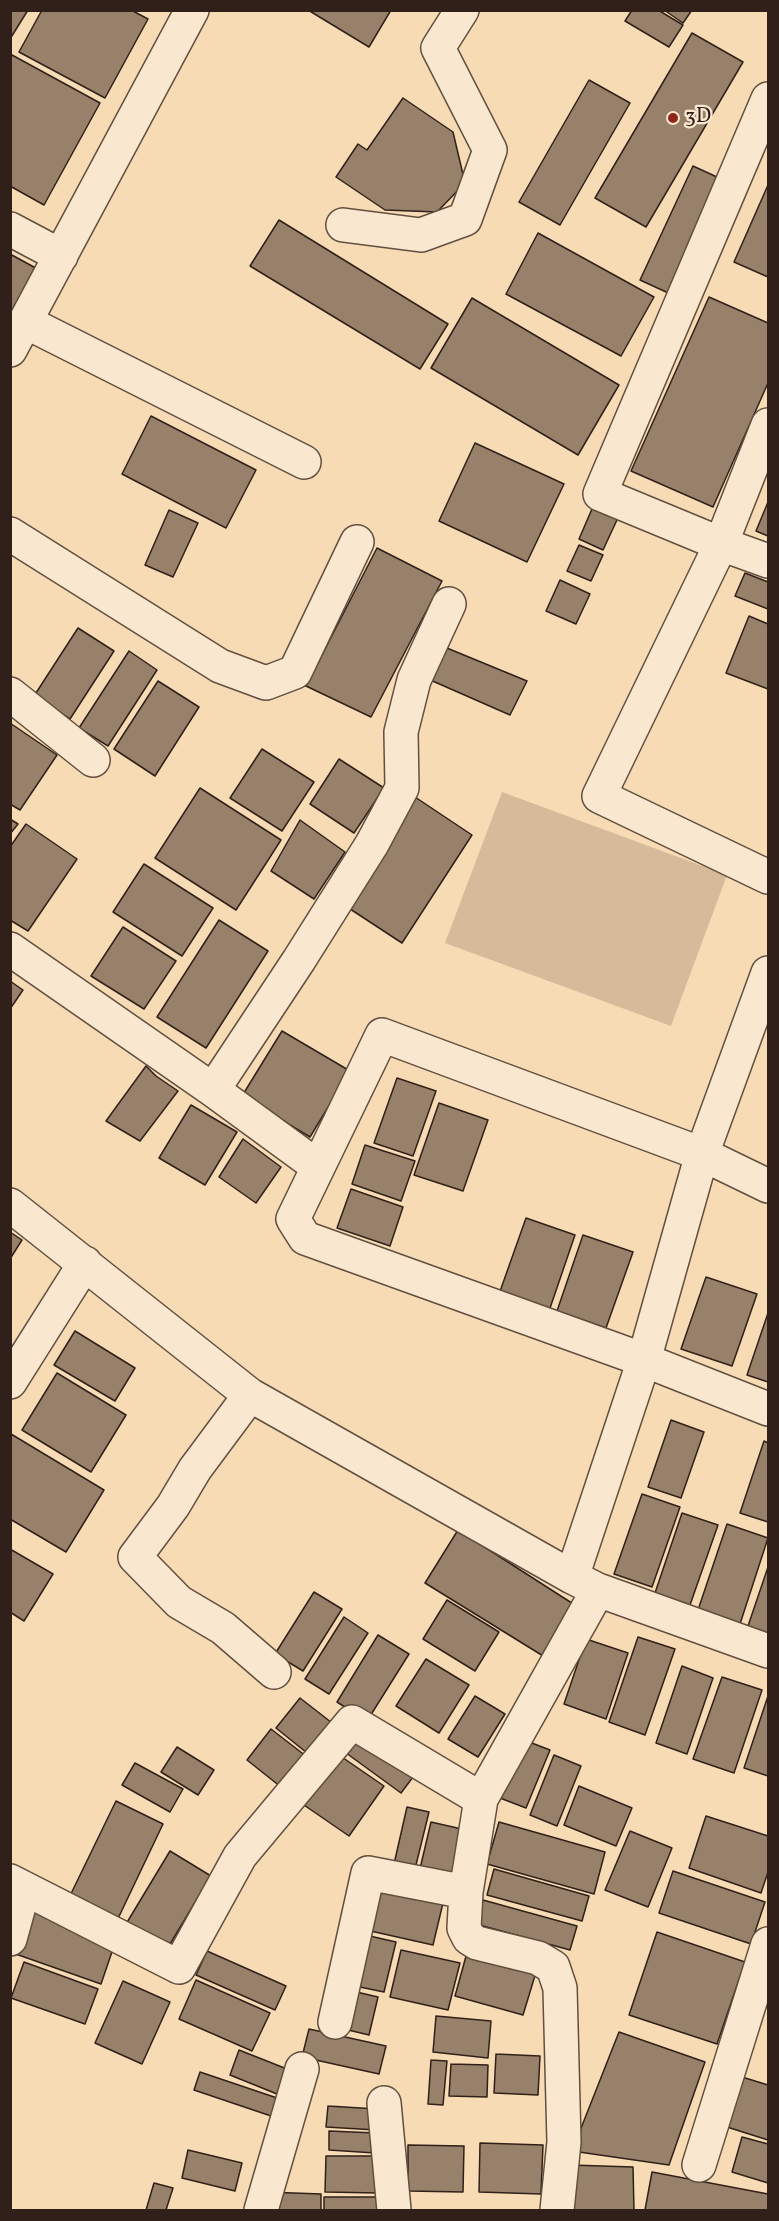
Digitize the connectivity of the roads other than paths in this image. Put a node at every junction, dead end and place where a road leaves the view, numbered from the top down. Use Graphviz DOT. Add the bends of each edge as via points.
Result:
graph roads {
  1 [pos="192,10"];
  2 [pos="462,10"];
  3 [pos="768,99"];
  4 [pos="343,225"];
  5 [pos="10,229"];
  6 [pos="61,256"];
  7 [pos="26,322"];
  8 [pos="10,350"];
  9 [pos="768,426"];
  10 [pos="304,462"];
  11 [pos="10,534"];
  12 [pos="357,542"];
  13 [pos="721,544"];
  14 [pos="768,561"];
  15 [pos="449,604"];
  16 [pos="10,694"];
  17 [pos="93,760"];
  18 [pos="768,877"];
  19 [pos="10,949"];
  20 [pos="768,973"];
  21 [pos="213,1090"];
  22 [pos="702,1154"];
  23 [pos="318,1166"];
  24 [pos="768,1186"];
  25 [pos="10,1205"];
  26 [pos="85,1263"];
  27 [pos="644,1360"];
  28 [pos="10,1382"];
  29 [pos="250,1395"];
  30 [pos="768,1409"];
  31 [pos="585,1584"];
  32 [pos="768,1651"];
  33 [pos="274,1672"];
  34 [pos="481,1799"];
  35 [pos="17,1885"];
  36 [pos="466,1892"];
  37 [pos="10,1938"];
  38 [pos="768,1944"];
  39 [pos="334,2022"];
  40 [pos="302,2069"];
  41 [pos="384,2103"];
  42 [pos="699,2165"];
  43 [pos="261,2211"];
  44 [pos="394,2211"];
  45 [pos="557,2211"];
  1 -- 6 [label="street"];
  2 -- 4 [label="street" via="438,48 490,150 465,219 422,235"];
  3 -- 13 [label="street" via="600,494"];
  5 -- 6 [label="street"];
  6 -- 7 [label="street"];
  7 -- 8 [label="street"];
  7 -- 10 [label="street"];
  9 -- 13 [label="street"];
  11 -- 12 [label="street" via="220,666 267,683 295,672"];
  13 -- 14 [label="street"];
  13 -- 18 [label="street" via="599,796"];
  15 -- 21 [label="street" via="414,680 400,732 402,788 372,844"];
  16 -- 17 [label="street"];
  19 -- 21 [label="street"];
  20 -- 22 [label="street"];
  21 -- 23 [label="street"];
  22 -- 23 [label="street" via="382,1035"];
  22 -- 24 [label="street"];
  22 -- 27 [label="street"];
  23 -- 27 [label="street" via="293,1219 305,1238"];
  25 -- 26 [label="street"];
  26 -- 28 [label="street"];
  26 -- 29 [label="street"];
  27 -- 30 [label="street"];
  27 -- 31 [label="street"];
  29 -- 31 [label="street"];
  29 -- 33 [label="street" via="135,1557 179,1602 223,1628"];
  31 -- 32 [label="street"];
  31 -- 34 [label="street"];
  34 -- 35 [label="street" via="352,1722 240,1856 179,1967"];
  34 -- 36 [label="street"];
  35 -- 37 [label="street"];
  36 -- 39 [label="street" via="368,1873"];
  36 -- 45 [label="street" via="464,1929 469,1938 538,1958 553,1967 560,1988 564,2142"];
  38 -- 42 [label="street"];
  40 -- 43 [label="street"];
  41 -- 44 [label="street"];
}
